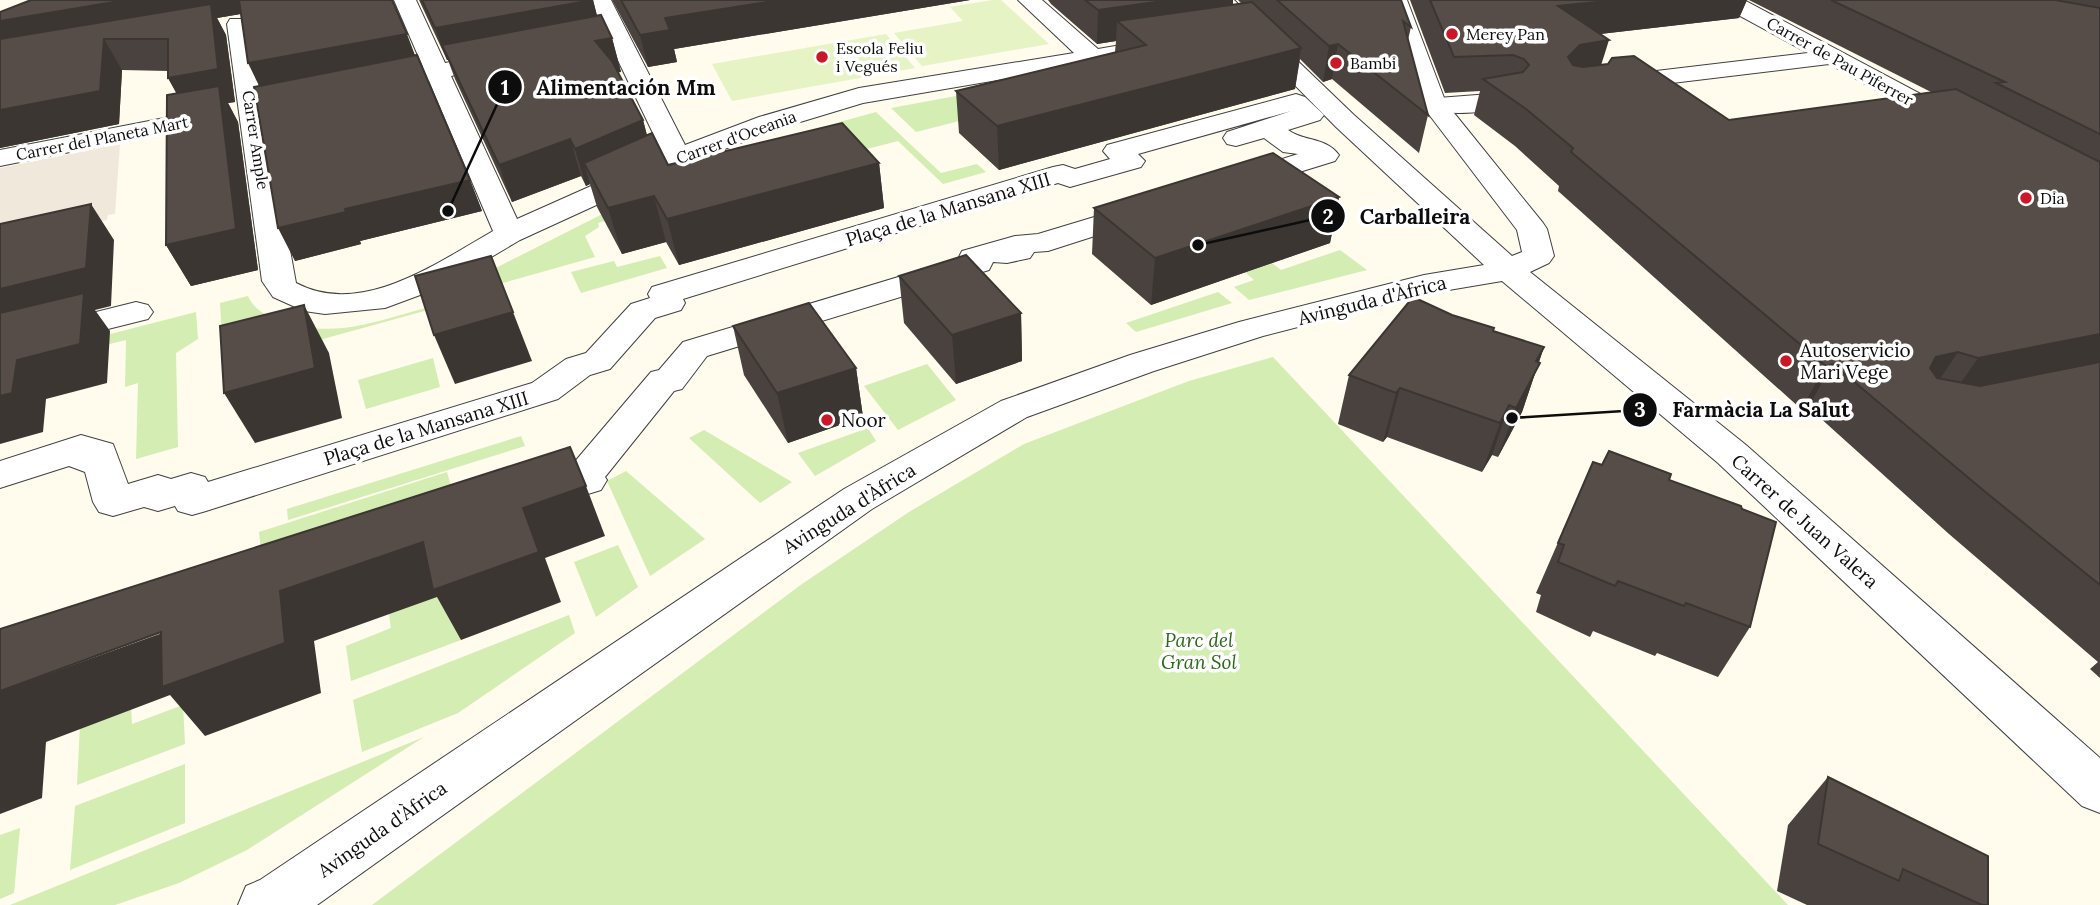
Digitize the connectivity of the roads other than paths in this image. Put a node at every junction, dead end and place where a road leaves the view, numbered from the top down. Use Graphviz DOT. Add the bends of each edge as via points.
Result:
graph roads {
  1 [pos="405,0"];
  2 [pos="600,0"];
  3 [pos="1029,0"];
  4 [pos="1222,0"];
  5 [pos="1396,0"];
  6 [pos="1728,0"];
  7 [pos="265,19"];
  8 [pos="238,24"];
  9 [pos="211,28"];
  10 [pos="1251,31"];
  11 [pos="1222,35"];
  12 [pos="617,37"];
  13 [pos="1194,39"];
  14 [pos="588,42"];
  15 [pos="520,55"];
  16 [pos="1091,55"];
  17 [pos="1831,57"];
  18 [pos="438,71"];
  19 [pos="1588,86"];
  20 [pos="358,87"];
  21 [pos="1503,101"];
  22 [pos="278,103"];
  23 [pos="1434,104"];
  24 [pos="251,109"];
  25 [pos="1978,136"];
  26 [pos="678,157"];
  27 [pos="0,158"];
  28 [pos="509,234"];
  29 [pos="275,257"];
  30 [pos="1508,270"];
  31 [pos="135,312"];
  32 [pos="0,346"];
  33 [pos="0,475"];
  34 [pos="509,505"];
  35 [pos="2100,790"];
  36 [pos="266,905"];
  1 -- 18 [label="street"];
  2 -- 12 [label="street"];
  3 -- 16 [label="street"];
  4 -- 10 [label="street, Carrer de Juan Valera"];
  5 -- 23 [label="street"];
  6 -- 17 [label="street, Carrer de Pau Piferrer"];
  7 -- 8 [label="street"];
  8 -- 9 [label="street"];
  8 -- 24 [label="street, Carrer Ample"];
  10 -- 11 [label="street"];
  10 -- 30 [label="street, Carrer de Juan Valera"];
  12 -- 14 [label="street"];
  12 -- 26 [label="street"];
  13 -- 16 [label="street, Carrer d'Oceania"];
  15 -- 18 [label="street"];
  16 -- 26 [label="street, Carrer d'Oceania" via="859,96"];
  17 -- 19 [label="street"];
  17 -- 25 [label="street, Carrer de Pau Piferrer"];
  18 -- 20 [label="street"];
  18 -- 28 [label="street"];
  21 -- 23 [label="street"];
  22 -- 24 [label="street, Carrer del Planeta Mart"];
  23 -- 30 [label="street" via="1532,229 1538,256"];
  24 -- 27 [label="street, Carrer del Planeta Mart"];
  24 -- 29 [label="street, Carrer Ample"];
  26 -- 28 [label="street, Carrer d'Oceania"];
  28 -- 29 [label="street, Carrer d'Oceania" via="428,281 354,304 304,301 284,290"];
  30 -- 35 [label="street, Carrer de Juan Valera" via="1732,454"];
  30 -- 36 [label="street, Avinguda d'Àfrica" via="1424,285 1251,329 1014,409 858,499 281,899"];
  31 -- 32 [label="street"];
  33 -- 34 [label="street, Plaça de la Mansana XIII" via="81,448 84,459 99,453 113,502 158,489 158,497 191,487 192,501 545,391 578,368 598,361 643,311 669,303 664,294 1063,173 1070,179 1131,161 1117,150 1296,102 1311,115 1236,138 1268,129 1293,146 1313,147 1325,155 1037,244 1015,245 1018,251 973,258 978,263 695,349 610,444 584,476 587,480"];
}
